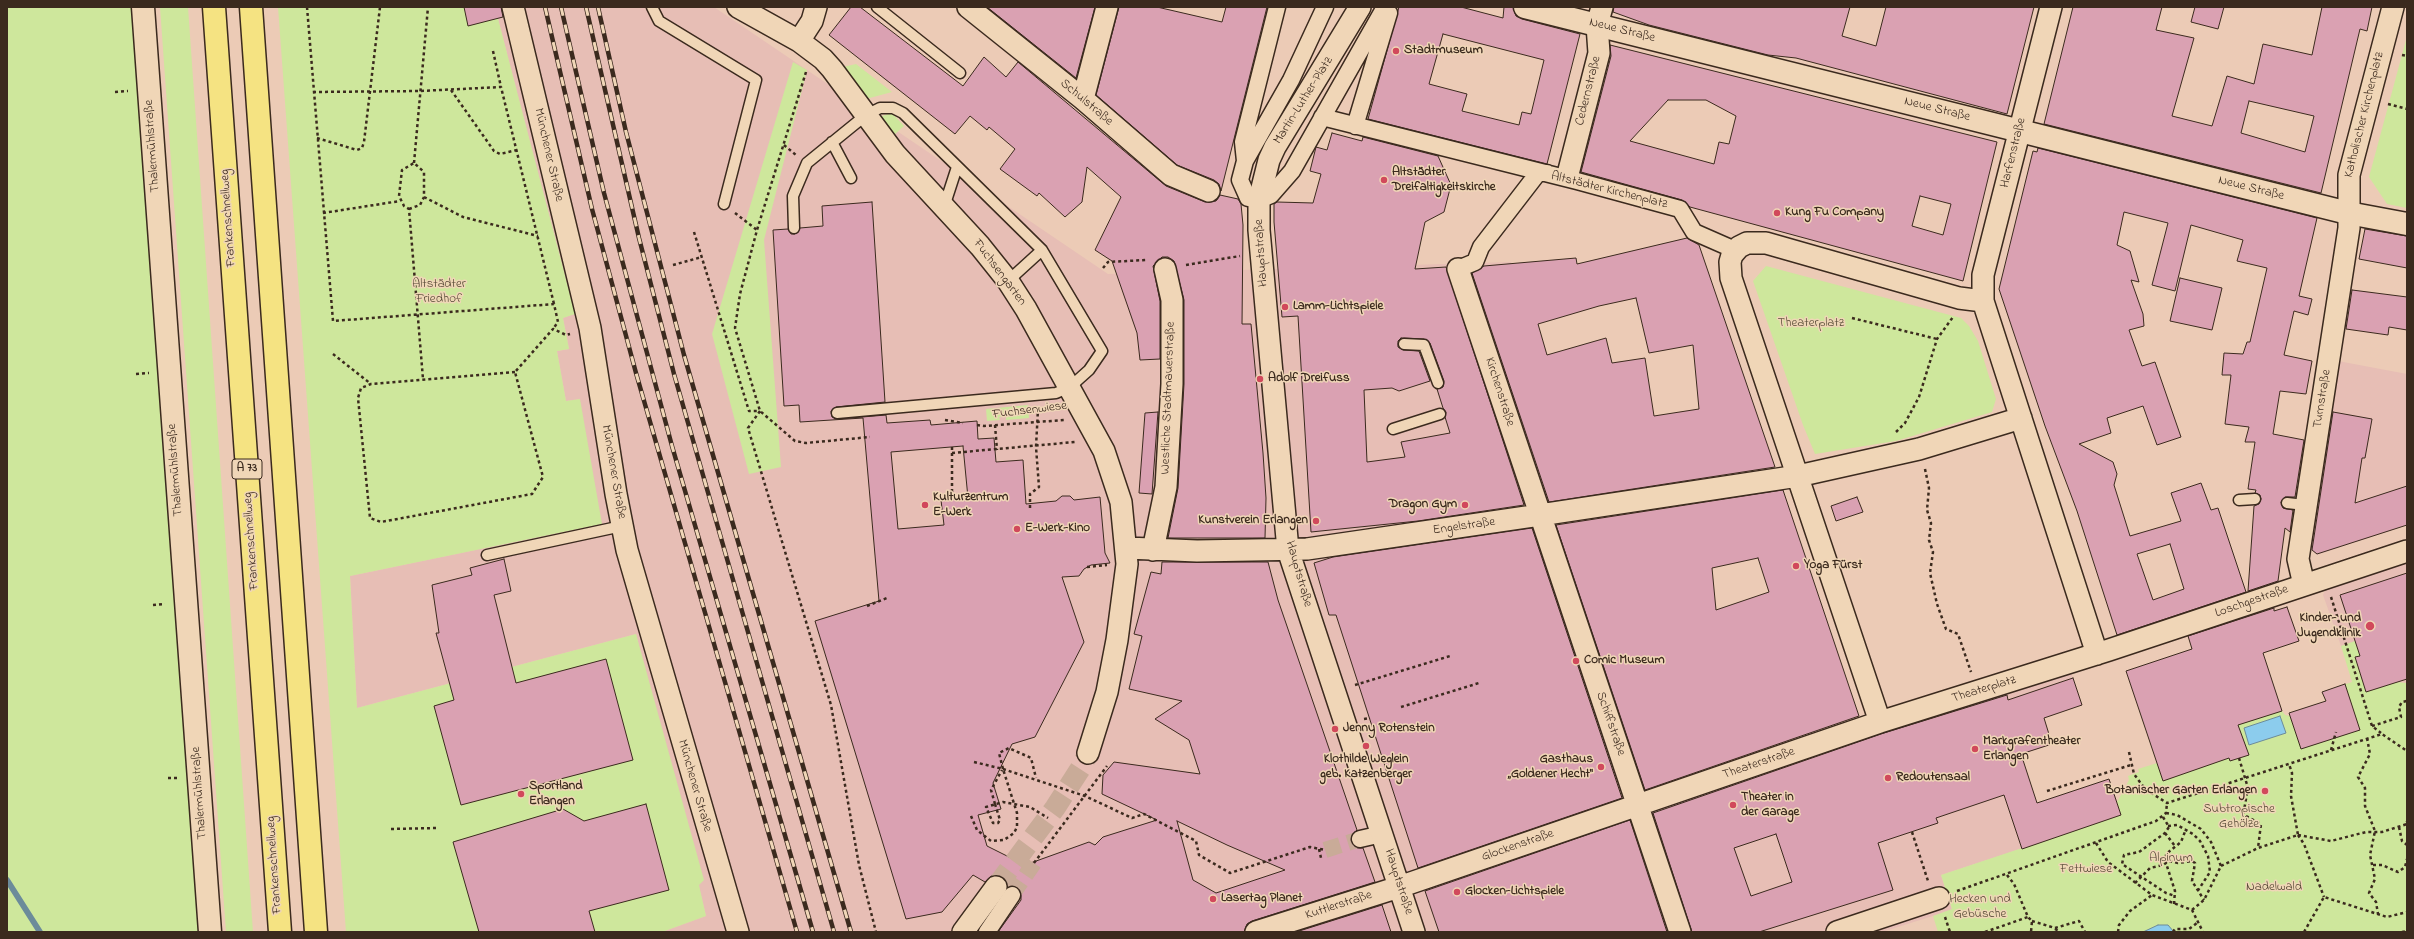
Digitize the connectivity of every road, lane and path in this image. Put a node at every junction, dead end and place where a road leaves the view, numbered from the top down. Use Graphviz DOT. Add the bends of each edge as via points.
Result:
graph roads {
  1 [pos="142,7"];
  2 [pos="214,7"];
  3 [pos="251,7"];
  4 [pos="307,7"];
  5 [pos="380,7"];
  6 [pos="428,7"];
  7 [pos="513,7"];
  8 [pos="652,7"];
  9 [pos="738,7"];
  10 [pos="816,7"];
  11 [pos="878,7"];
  12 [pos="968,7"];
  13 [pos="1107,7"];
  14 [pos="1276,7"];
  15 [pos="1325,7"];
  16 [pos="1360,7"];
  17 [pos="1385,7"];
  18 [pos="1390,7"];
  19 [pos="1525,7"];
  20 [pos="2050,7"];
  21 [pos="2392,7"];
  22 [pos="1600,16"];
  23 [pos="806,46"];
  24 [pos="493,51"];
  25 [pos="960,73"];
  26 [pos="501,87"];
  27 [pos="451,90"];
  28 [pos="370,91"];
  29 [pos="420,91"];
  30 [pos="313,92"];
  31 [pos="1083,99"];
  32 [pos="866,115"];
  33 [pos="1322,118"];
  34 [pos="1355,126"];
  35 [pos="2019,131"];
  36 [pos="317,138"];
  37 [pos="832,142"];
  38 [pos="517,150"];
  39 [pos="1244,161"];
  40 [pos="414,163"];
  41 [pos="958,167"];
  42 [pos="1538,173"];
  43 [pos="1568,174"];
  44 [pos="851,178"];
  45 [pos="1209,191"];
  46 [pos="424,197"];
  47 [pos="1260,200"];
  48 [pos="400,201"];
  49 [pos="724,204"];
  50 [pos="944,207"];
  51 [pos="409,209"];
  52 [pos="323,213"];
  53 [pos="2348,213"];
  54 [pos="2407,224"];
  55 [pos="794,228"];
  56 [pos="757,230"];
  57 [pos="694,232"];
  58 [pos="538,236"];
  59 [pos="1042,250"];
  60 [pos="1735,250"];
  61 [pos="1260,254"];
  62 [pos="702,257"];
  63 [pos="673,265"];
  64 [pos="1156,267"];
  65 [pos="1103,268"];
  66 [pos="1458,269"];
  67 [pos="1008,281"];
  68 [pos="1959,298"];
  69 [pos="1983,301"];
  70 [pos="554,304"];
  71 [pos="418,315"];
  72 [pos="1852,318"];
  73 [pos="553,329"];
  74 [pos="566,335"];
  75 [pos="1937,339"];
  76 [pos="1404,344"];
  77 [pos="333,354"];
  78 [pos="514,372"];
  79 [pos="423,380"];
  80 [pos="1438,383"];
  81 [pos="371,384"];
  82 [pos="1070,387"];
  83 [pos="1040,394"];
  84 [pos="760,411"];
  85 [pos="1084,412"];
  86 [pos="837,413"];
  87 [pos="1440,414"];
  88 [pos="2021,418"];
  89 [pos="1036,422"];
  90 [pos="977,425"];
  91 [pos="995,425"];
  92 [pos="1394,429"];
  93 [pos="1094,432"];
  94 [pos="870,437"];
  95 [pos="952,447"];
  96 [pos="1036,447"];
  97 [pos="1919,449"];
  98 [pos="997,450"];
  99 [pos="952,454"];
  100 [pos="1885,457"];
  101 [pos="1798,476"];
  102 [pos="2255,499"];
  103 [pos="952,500"];
  104 [pos="2239,500"];
  105 [pos="1030,508"];
  106 [pos="1540,515"];
  107 [pos="622,526"];
  108 [pos="1127,548"];
  109 [pos="1153,550"];
  110 [pos="1288,550"];
  111 [pos="2407,551"];
  112 [pos="487,554"];
  113 [pos="2304,585"];
  114 [pos="887,598"];
  115 [pos="866,606"];
  116 [pos="2098,654"];
  117 [pos="1450,656"];
  118 [pos="1969,668"];
  119 [pos="1479,683"];
  120 [pos="1334,691"];
  121 [pos="2407,701"];
  122 [pos="1401,707"];
  123 [pos="1880,722"];
  124 [pos="2372,726"];
  125 [pos="2336,732"];
  126 [pos="2382,734"];
  127 [pos="2367,738"];
  128 [pos="2331,750"];
  129 [pos="2407,751"];
  130 [pos="2129,752"];
  131 [pos="1088,753"];
  132 [pos="2239,758"];
  133 [pos="974,762"];
  134 [pos="2289,764"];
  135 [pos="2130,765"];
  136 [pos="1107,766"];
  137 [pos="1003,769"];
  138 [pos="2245,778"];
  139 [pos="1037,779"];
  140 [pos="2047,792"];
  141 [pos="1085,796"];
  142 [pos="2167,803"];
  143 [pos="1638,806"];
  144 [pos="2166,813"];
  145 [pos="972,816"];
  146 [pos="2163,817"];
  147 [pos="1048,818"];
  148 [pos="2407,822"];
  149 [pos="2168,826"];
  150 [pos="2399,827"];
  151 [pos="438,828"];
  152 [pos="391,829"];
  153 [pos="2186,829"];
  154 [pos="2375,831"];
  155 [pos="1912,832"];
  156 [pos="2166,833"];
  157 [pos="1382,834"];
  158 [pos="2298,835"];
  159 [pos="1360,839"];
  160 [pos="2096,843"];
  161 [pos="2407,845"];
  162 [pos="2175,846"];
  163 [pos="2258,848"];
  164 [pos="1319,849"];
  165 [pos="1325,850"];
  166 [pos="2215,854"];
  167 [pos="2208,856"];
  168 [pos="1321,858"];
  169 [pos="2407,859"];
  170 [pos="1034,863"];
  171 [pos="2166,863"];
  172 [pos="2373,865"];
  173 [pos="2221,866"];
  174 [pos="2406,867"];
  175 [pos="2007,875"];
  176 [pos="2140,876"];
  177 [pos="2135,883"];
  178 [pos="1399,886"];
  179 [pos="1004,891"];
  180 [pos="2197,892"];
  181 [pos="2152,895"];
  182 [pos="2175,896"];
  183 [pos="2324,897"];
  184 [pos="1937,899"];
  185 [pos="2204,900"];
  186 [pos="2174,904"];
  187 [pos="2192,910"];
  188 [pos="2407,912"];
  189 [pos="2378,914"];
  190 [pos="2028,916"];
  191 [pos="2032,921"];
  192 [pos="2197,923"];
  193 [pos="2055,928"];
  194 [pos="2407,930"];
  195 [pos="2174,931"];
  196 [pos="210,932"];
  197 [pos="280,932"];
  198 [pos="316,932"];
  199 [pos="738,932"];
  200 [pos="876,932"];
  201 [pos="963,932"];
  202 [pos="987,932"];
  203 [pos="1256,932"];
  204 [pos="1414,932"];
  205 [pos="1680,932"];
  206 [pos="1837,932"];
  207 [pos="1985,932"];
  208 [pos="2031,932"];
  209 [pos="2060,932"];
  210 [pos="2085,932"];
  211 [pos="2118,932"];
  212 [pos="2202,932"];
  213 [pos="2304,932"];
  214 [pos="2402,932"];
  1 -- 196 [label="main road, Thalermühlstraße"];
  2 -- 197 [label="highway, Frankenschnellweg / A 73"];
  3 -- 198 [label="highway"];
  4 -- 30 [label="path"];
  5 -- 28 [label="path"];
  6 -- 29 [label="path"];
  7 -- 107 [label="street, Münchener Straße" via="590,328"];
  8 -- 49 [label="lane" via="659,21 756,80"];
  9 -- 23 [label="street, Fuchsengarten"];
  10 -- 23 [label="street"];
  11 -- 25 [label="lane"];
  12 -- 31 [label="street, Schulstraße"];
  13 -- 31 [label="street"];
  14 -- 39 [label="street, Martin-Luther-Platz" via="1243,142"];
  15 -- 39 [label="street, Martin-Luther-Platz" via="1291,80"];
  16 -- 47 [label="street, Martin-Luther-Platz" via="1275,147 1269,160"];
  17 -- 33 [label="street, Martin-Luther-Platz"];
  18 -- 34 [label="street"];
  19 -- 22 [label="main road, Neue Straße"];
  20 -- 35 [label="street, Harfenstraße"];
  21 -- 53 [label="street, Katholischer Kirchenplatz" via="2349,176"];
  22 -- 35 [label="main road, Neue Straße"];
  22 -- 43 [label="street, Cedernstraße" via="1599,53"];
  23 -- 32 [label="street, Fuchsengarten" via="832,69"];
  23 -- 56 [label="path"];
  24 -- 26 [label="path"];
  26 -- 27 [label="path"];
  26 -- 38 [label="path"];
  27 -- 29 [label="path"];
  27 -- 38 [label="path" via="494,151 500,154"];
  28 -- 29 [label="path"];
  28 -- 30 [label="path"];
  28 -- 36 [label="path" via="362,148 357,150"];
  29 -- 40 [label="path"];
  30 -- 36 [label="path"];
  31 -- 45 [label="street, Schulstraße" via="1171,175"];
  32 -- 37 [label="lane"];
  32 -- 41 [label="lane" via="880,108 898,110"];
  32 -- 50 [label="street, Fuchsengarten" via="895,154"];
  33 -- 34 [label="street, Martin-Luther-Platz"];
  33 -- 47 [label="street, Martin-Luther-Platz" via="1292,171 1271,195"];
  34 -- 42 [label="street, Altstädter Kirchenplatz"];
  35 -- 53 [label="main road, Neue Straße"];
  35 -- 69 [label="street, Harfenstraße" via="1983,275"];
  36 -- 52 [label="path"];
  37 -- 44 [label="lane"];
  37 -- 55 [label="lane" via="807,163 798,181 793,196"];
  38 -- 58 [label="path"];
  39 -- 47 [label="street, Martin-Luther-Platz" via="1240,180 1248,198"];
  40 -- 46 [label="path" via="424,172"];
  40 -- 48 [label="path" via="402,170"];
  41 -- 50 [label="lane"];
  41 -- 59 [label="lane"];
  42 -- 43 [label="street, Altstädter Kirchenplatz"];
  42 -- 60 [label="street, Altstädter Kirchenplatz" via="1680,209 1694,232"];
  42 -- 66 [label="street, Altstädter Kirchenplatz" via="1481,247 1475,262"];
  46 -- 51 [label="path" via="420,205"];
  46 -- 58 [label="path" via="463,217"];
  47 -- 61 [label="street, Hauptstraße"];
  48 -- 51 [label="path"];
  48 -- 52 [label="path"];
  49 -- 56 [label="path"];
  50 -- 67 [label="street, Fuchsengarten"];
  51 -- 71 [label="path"];
  52 -- 71 [label="path" via="333,321"];
  53 -- 54 [label="main road"];
  53 -- 113 [label="street, Turnstraße" via="2349,228 2336,318 2296,504 2298,558"];
  56 -- 84 [label="path" via="740,294 735,328"];
  57 -- 62 [label="path"];
  58 -- 70 [label="path"];
  59 -- 67 [label="lane"];
  59 -- 82 [label="lane" via="1102,351 1089,370"];
  60 -- 68 [label="street" via="1747,244 1766,243"];
  60 -- 101 [label="street" via="1730,262 1731,278"];
  61 -- 64 [label="path"];
  61 -- 110 [label="street, Hauptstraße"];
  62 -- 63 [label="path"];
  62 -- 84 [label="path" via="749,411"];
  64 -- 65 [label="path" via="1146,260 1108,262"];
  64 -- 109 [label="street, Westliche Stadtmauerstraße" via="1172,300 1172,384 1166,487"];
  66 -- 106 [label="street, Kirchenstraße"];
  67 -- 82 [label="street, Fuchsengarten"];
  68 -- 69 [label="street"];
  68 -- 75 [label="path" via="1955,314"];
  69 -- 88 [label="street"];
  70 -- 71 [label="path"];
  70 -- 73 [label="path" via="558,322"];
  71 -- 79 [label="path"];
  72 -- 75 [label="path"];
  73 -- 74 [label="path"];
  73 -- 78 [label="path"];
  75 -- 100 [label="path" via="1919,397 1905,423 1889,440"];
  76 -- 80 [label="lane" via="1424,345"];
  77 -- 81 [label="path"];
  78 -- 79 [label="path"];
  78 -- 81 [label="path" via="543,477 532,494 381,522 370,518 368,512 358,398 361,388"];
  79 -- 81 [label="path"];
  82 -- 83 [label="lane" via="1056,393"];
  82 -- 85 [label="street, Fuchsengarten"];
  83 -- 86 [label="lane"];
  83 -- 89 [label="path"];
  84 -- 94 [label="path" via="795,441 806,443"];
  84 -- 200 [label="path" via="748,428 831,705 859,865"];
  85 -- 89 [label="path, Fuchsenwiese" via="1066,420"];
  85 -- 93 [label="street, Fuchsengarten"];
  87 -- 92 [label="lane"];
  88 -- 97 [label="street"];
  88 -- 116 [label="street"];
  89 -- 91 [label="path, Fuchsenwiese"];
  89 -- 96 [label="path"];
  90 -- 91 [label="path, Fuchsenwiese"];
  91 -- 98 [label="path"];
  93 -- 96 [label="path" via="1072,444"];
  93 -- 108 [label="street, Fuchsengarten" via="1117,488"];
  95 -- 99 [label="path"];
  96 -- 98 [label="path"];
  96 -- 105 [label="path" via="1039,487 1030,494"];
  97 -- 100 [label="street"];
  97 -- 118 [label="path" via="1929,488 1926,510 1931,523 1929,540 1933,552 1930,573 1946,629 1958,634"];
  98 -- 99 [label="path"];
  99 -- 103 [label="path"];
  100 -- 101 [label="street"];
  101 -- 106 [label="street, Engelstraße"];
  101 -- 123 [label="street"];
  102 -- 104 [label="lane"];
  106 -- 110 [label="street, Engelstraße" via="1391,543"];
  106 -- 143 [label="street, Schiffstraße"];
  107 -- 112 [label="lane"];
  107 -- 199 [label="street, Münchener Straße" via="687,762"];
  108 -- 109 [label="street, Engelstraße"];
  108 -- 131 [label="street" via="1127,571 1117,640 1106,692"];
  109 -- 110 [label="street, Engelstraße"];
  110 -- 120 [label="street, Hauptstraße"];
  111 -- 113 [label="street, Loschgestraße"];
  113 -- 116 [label="street, Loschgestraße"];
  113 -- 124 [label="path" via="2330,592"];
  114 -- 115 [label="path"];
  116 -- 123 [label="street, Theaterplatz"];
  117 -- 120 [label="path"];
  119 -- 122 [label="path"];
  120 -- 157 [label="street, Hauptstraße"];
  121 -- 124 [label="path" via="2402,702 2399,707 2401,717"];
  123 -- 143 [label="street, Theaterstraße"];
  124 -- 126 [label="path"];
  125 -- 128 [label="path"];
  126 -- 127 [label="path"];
  126 -- 129 [label="path"];
  127 -- 128 [label="path"];
  127 -- 154 [label="path" via="2370,754 2358,778 2365,788 2365,806"];
  128 -- 134 [label="path"];
  130 -- 135 [label="path"];
  132 -- 138 [label="path"];
  133 -- 137 [label="path"];
  134 -- 138 [label="path"];
  134 -- 158 [label="path" via="2292,773 2291,796"];
  135 -- 140 [label="path"];
  135 -- 142 [label="path" via="2145,789"];
  136 -- 141 [label="path"];
  137 -- 139 [label="path"];
  137 -- 139 [label="path" via="999,753 1009,748 1031,758"];
  137 -- 145 [label="path, bridge" via="1016,813 1017,828 1014,833 1004,840 986,838 977,830"];
  137 -- 147 [label="path, bridge" via="991,790 1000,821 992,822 986,806 1003,802 1030,806"];
  138 -- 142 [label="path"];
  138 -- 163 [label="path" via="2248,788 2244,810 2246,816 2261,824"];
  139 -- 141 [label="path"];
  141 -- 164 [label="path" via="1132,818 1144,814 1196,841 1199,855 1230,873 1310,847"];
  141 -- 170 [label="path"];
  142 -- 144 [label="path"];
  143 -- 178 [label="street, Glockenstraße"];
  143 -- 205 [label="street, Schiffstraße"];
  144 -- 146 [label="path"];
  144 -- 166 [label="path" via="2177,815 2201,829 2211,842"];
  146 -- 149 [label="path"];
  146 -- 160 [label="path"];
  148 -- 150 [label="path"];
  149 -- 153 [label="path" via="2174,824"];
  149 -- 156 [label="path"];
  150 -- 154 [label="path" via="2382,832"];
  150 -- 161 [label="path" via="2402,841"];
  151 -- 152 [label="path"];
  153 -- 162 [label="path" via="2185,837"];
  153 -- 167 [label="path" via="2200,842"];
  154 -- 158 [label="path" via="2331,841"];
  154 -- 172 [label="path" via="2370,855"];
  155 -- 184 [label="path"];
  156 -- 162 [label="path"];
  156 -- 176 [label="path" via="2139,852 2124,855 2122,864"];
  157 -- 159 [label="street"];
  157 -- 178 [label="street, Hauptstraße"];
  158 -- 163 [label="path"];
  158 -- 183 [label="path" via="2304,844"];
  160 -- 175 [label="path"];
  160 -- 177 [label="path" via="2108,862"];
  162 -- 171 [label="path" via="2166,854"];
  163 -- 173 [label="path"];
  164 -- 165 [label="path"];
  164 -- 168 [label="path"];
  166 -- 167 [label="path"];
  166 -- 173 [label="path"];
  167 -- 180 [label="path" via="2210,872"];
  169 -- 174 [label="path"];
  171 -- 176 [label="path" via="2150,868"];
  171 -- 180 [label="path" via="2172,860 2195,863 2192,881"];
  171 -- 182 [label="path"];
  172 -- 174 [label="path" via="2382,865 2398,872"];
  172 -- 189 [label="path" via="2375,879 2369,893 2376,902"];
  173 -- 185 [label="path"];
  175 -- 184 [label="path"];
  175 -- 190 [label="path"];
  176 -- 177 [label="path"];
  176 -- 182 [label="path"];
  177 -- 181 [label="path"];
  178 -- 203 [label="street, Kuttlerstraße"];
  178 -- 204 [label="street, Hauptstraße"];
  179 -- 201 [label="street"];
  179 -- 202 [label="street"];
  180 -- 185 [label="path"];
  181 -- 186 [label="path"];
  181 -- 211 [label="path" via="2130,911 2119,925"];
  182 -- 186 [label="path"];
  183 -- 189 [label="path"];
  183 -- 213 [label="path"];
  184 -- 206 [label="street"];
  185 -- 187 [label="path"];
  186 -- 187 [label="path"];
  187 -- 192 [label="path"];
  188 -- 189 [label="path" via="2387,916"];
  190 -- 191 [label="path"];
  190 -- 207 [label="path"];
  191 -- 193 [label="path"];
  191 -- 208 [label="path"];
  192 -- 195 [label="path" via="2189,929"];
  192 -- 212 [label="path"];
  193 -- 209 [label="path"];
  193 -- 210 [label="path" via="2078,921"];
  194 -- 214 [label="path"];
}
